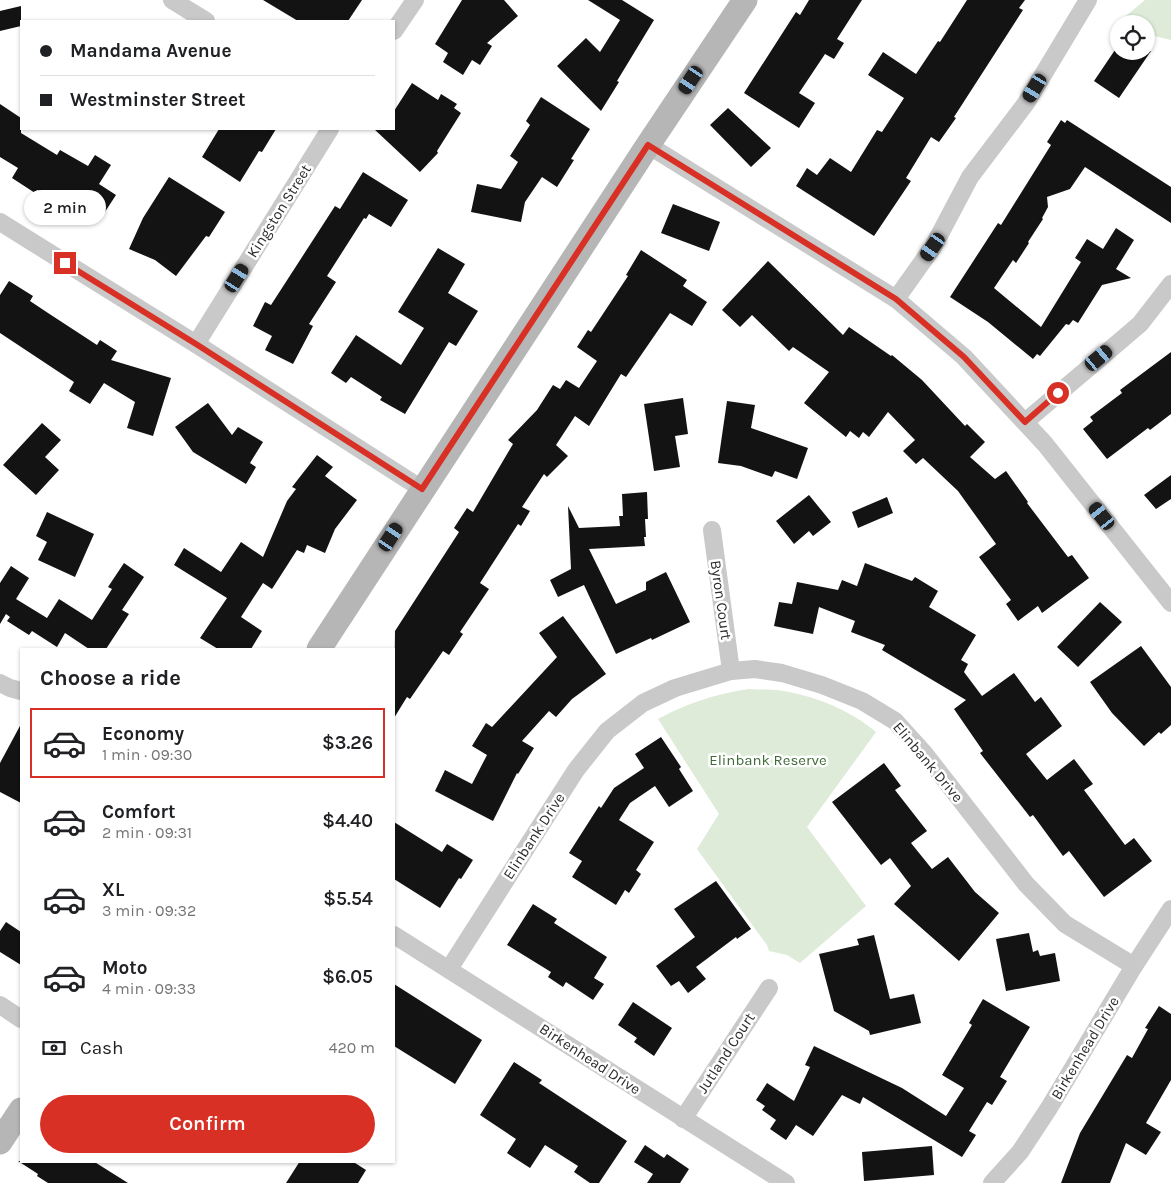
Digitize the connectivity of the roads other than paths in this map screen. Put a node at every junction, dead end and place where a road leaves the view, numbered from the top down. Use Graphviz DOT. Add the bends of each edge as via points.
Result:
graph roads {
  1 [pos="172,0"];
  2 [pos="415,0"];
  3 [pos="745,0"];
  4 [pos="1088,0"];
  5 [pos="204,20"];
  6 [pos="395,30"];
  7 [pos="329,130"];
  8 [pos="648,145"];
  9 [pos="0,222"];
  10 [pos="1171,284"];
  11 [pos="896,299"];
  12 [pos="196,344"];
  13 [pos="1025,422"];
  14 [pos="422,489"];
  15 [pos="712,530"];
  16 [pos="1171,603"];
  17 [pos="320,648"];
  18 [pos="731,671"];
  19 [pos="0,683"];
  20 [pos="20,691"];
  21 [pos="1171,909"];
  22 [pos="395,936"];
  23 [pos="1134,966"];
  24 [pos="449,969"];
  25 [pos="769,988"];
  26 [pos="0,1005"];
  27 [pos="20,1018"];
  28 [pos="20,1112"];
  29 [pos="683,1119"];
  30 [pos="0,1142"];
  31 [pos="786,1183"];
  32 [pos="992,1183"];
  1 -- 5 [label="street"];
  2 -- 6 [label="street"];
  3 -- 8 [label="main road"];
  4 -- 11 [label="street" via="1026,103 970,177 933,247"];
  7 -- 12 [label="street, Kingston Street"];
  8 -- 11 [label="street"];
  8 -- 14 [label="main road"];
  9 -- 12 [label="street"];
  10 -- 13 [label="street" via="1140,324"];
  11 -- 13 [label="street" via="964,357"];
  12 -- 14 [label="street"];
  13 -- 16 [label="street"];
  14 -- 17 [label="main road"];
  15 -- 18 [label="street, Byron Court"];
  18 -- 23 [label="street, Elinbank Drive" via="773,671 822,685 862,701 894,721 924,754 1026,884 1065,924"];
  18 -- 24 [label="street, Elinbank Drive" via="676,688 643,703 606,731 576,770"];
  19 -- 20 [label="street"];
  21 -- 23 [label="street, Birkenhead Drive"];
  22 -- 24 [label="street, Birkenhead Drive"];
  23 -- 32 [label="street, Birkenhead Drive" via="1049,1108 1020,1152"];
  24 -- 29 [label="street, Birkenhead Drive"];
  25 -- 29 [label="street, Jutland Court"];
  26 -- 27 [label="street"];
  28 -- 30 [label="main road"];
  29 -- 31 [label="street, Birkenhead Drive"];
}
